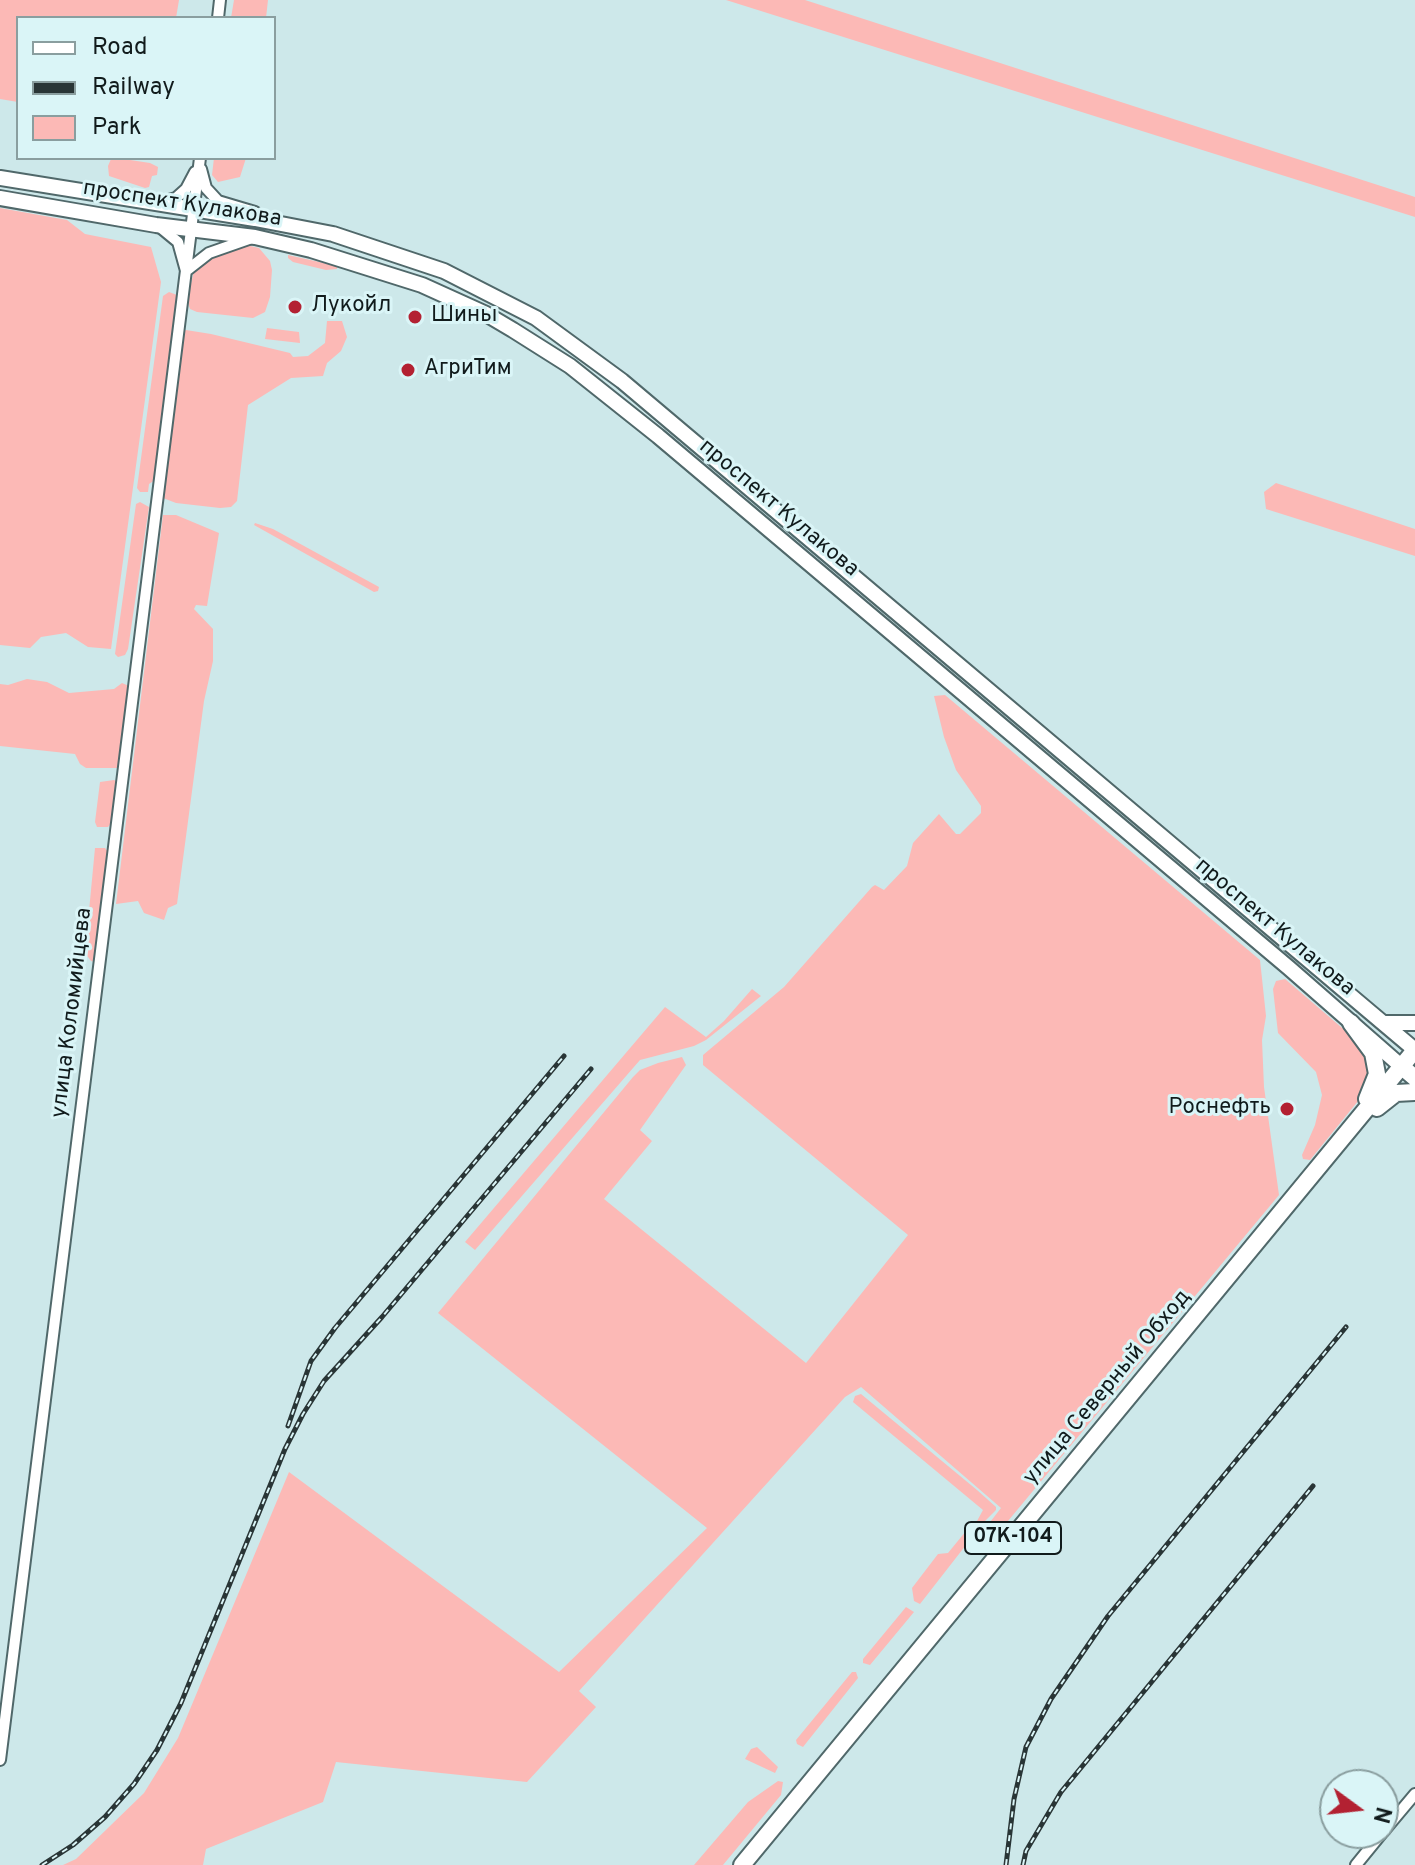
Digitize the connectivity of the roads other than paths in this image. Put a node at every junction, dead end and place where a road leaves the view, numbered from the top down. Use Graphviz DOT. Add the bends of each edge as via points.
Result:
graph roads {
  1 [pos="199,160"];
  2 [pos="200,160"];
  3 [pos="200,160"];
  4 [pos="0,178"];
  5 [pos="0,198"];
  6 [pos="153,204"];
  7 [pos="194,209"];
  8 [pos="156,225"];
  9 [pos="295,225"];
  10 [pos="191,228"];
  11 [pos="255,237"];
  12 [pos="186,271"];
  13 [pos="1351,1023"];
  14 [pos="1384,1023"];
  15 [pos="1415,1023"];
  16 [pos="1415,1049"];
  17 [pos="1401,1066"];
  18 [pos="1415,1078"];
  19 [pos="1415,1092"];
  20 [pos="1362,1116"];
  21 [pos="0,1760"];
  22 [pos="1415,1794"];
  23 [pos="1399,1814"];
  24 [pos="1370,1849"];
  25 [pos="742,1865"];
  26 [pos="1356,1865"];
  1 -- 6 [label="street" via="186,189 176,198"];
  2 -- 7 [label="street, улица Коломийцева"];
  3 -- 9 [label="street" via="206,188 218,201"];
  4 -- 6 [label="main road, проспект Кулакова"];
  5 -- 8 [label="main road, проспект Кулакова"];
  6 -- 7 [label="main road, проспект Кулакова"];
  7 -- 9 [label="main road, проспект Кулакова"];
  7 -- 10 [label="street, улица Коломийцева"];
  8 -- 10 [label="main road, проспект Кулакова"];
  8 -- 12 [label="street" via="178,242"];
  9 -- 14 [label="main road, проспект Кулакова" via="444,271 513,305 575,345"];
  10 -- 11 [label="main road, проспект Кулакова"];
  10 -- 12 [label="street, улица Коломийцева"];
  11 -- 12 [label="street" via="209,253"];
  11 -- 13 [label="main road, проспект Кулакова" via="376,268 432,289 486,314 570,366"];
  12 -- 21 [label="street, улица Коломийцева"];
  13 -- 17 [label="main road, проспект Кулакова"];
  13 -- 20 [label="highway" via="1373,1053 1377,1074"];
  14 -- 15 [label="main road"];
  14 -- 16 [label="main road, проспект Кулакова"];
  16 -- 17 [label="highway, улица Северный Обход"];
  17 -- 18 [label="highway, проспект Кулакова"];
  17 -- 20 [label="highway, улица Северный Обход / 07К-104"];
  19 -- 20 [label="highway" via="1396,1093"];
  20 -- 25 [label="highway, улица Северный Обход / 07К-104"];
  22 -- 23 [label="street"];
  24 -- 26 [label="street"];
}
